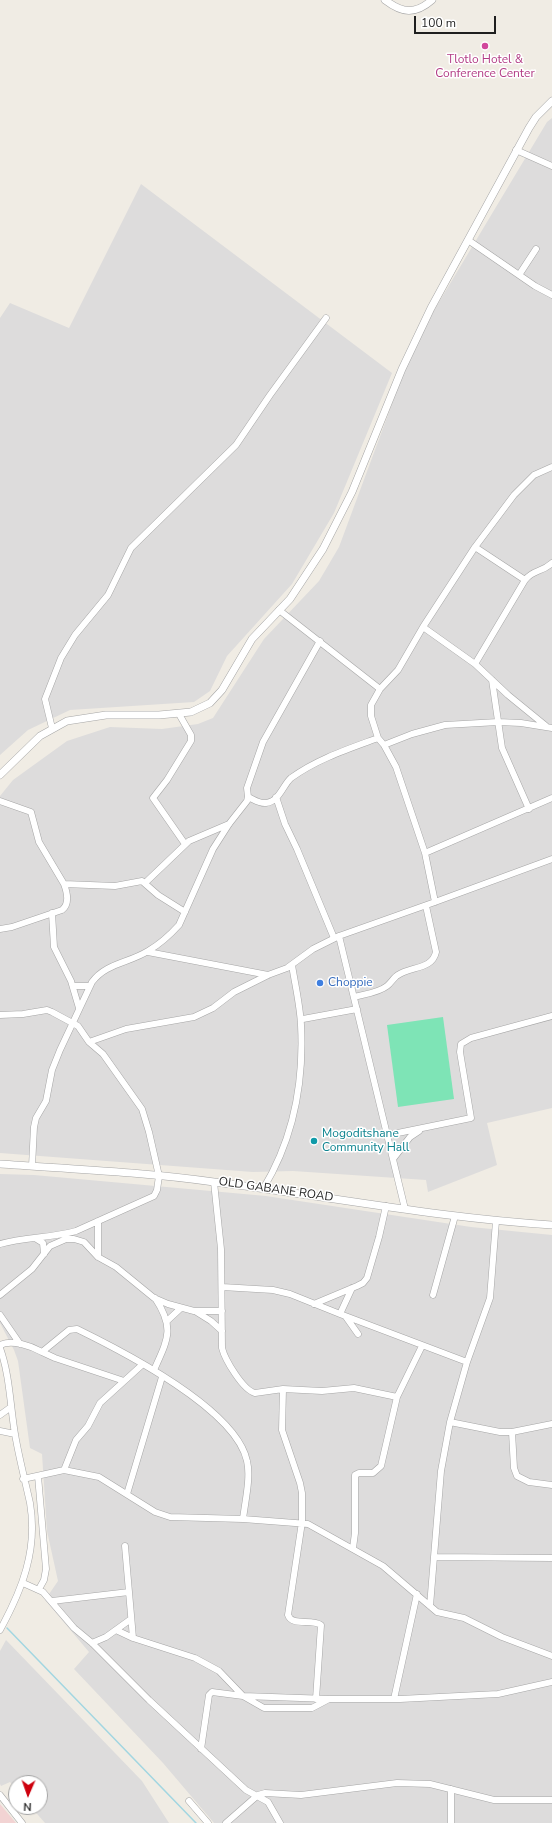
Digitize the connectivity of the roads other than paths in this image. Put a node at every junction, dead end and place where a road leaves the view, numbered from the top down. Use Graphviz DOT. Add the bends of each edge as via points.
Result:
graph roads {
  1 [pos="385,0"];
  2 [pos="432,0"];
  3 [pos="552,101"];
  4 [pos="516,150"];
  5 [pos="552,166"];
  6 [pos="468,240"];
  7 [pos="536,249"];
  8 [pos="519,275"];
  9 [pos="552,295"];
  10 [pos="326,318"];
  11 [pos="552,467"];
  12 [pos="476,547"];
  13 [pos="552,563"];
  14 [pos="525,580"];
  15 [pos="279,610"];
  16 [pos="423,627"];
  17 [pos="320,641"];
  18 [pos="475,664"];
  19 [pos="492,680"];
  20 [pos="380,689"];
  21 [pos="179,714"];
  22 [pos="498,722"];
  23 [pos="52,728"];
  24 [pos="550,728"];
  25 [pos="378,738"];
  26 [pos="384,745"];
  27 [pos="0,775"];
  28 [pos="248,797"];
  29 [pos="276,797"];
  30 [pos="552,798"];
  31 [pos="0,801"];
  32 [pos="529,809"];
  33 [pos="229,824"];
  34 [pos="185,844"];
  35 [pos="425,853"];
  36 [pos="552,859"];
  37 [pos="145,883"];
  38 [pos="64,884"];
  39 [pos="436,902"];
  40 [pos="426,906"];
  41 [pos="185,912"];
  42 [pos="52,913"];
  43 [pos="0,929"];
  44 [pos="336,937"];
  45 [pos="148,952"];
  46 [pos="292,964"];
  47 [pos="268,975"];
  48 [pos="72,986"];
  49 [pos="90,986"];
  50 [pos="354,996"];
  51 [pos="79,1008"];
  52 [pos="357,1009"];
  53 [pos="0,1015"];
  54 [pos="552,1016"];
  55 [pos="303,1019"];
  56 [pos="72,1024"];
  57 [pos="89,1042"];
  58 [pos="424,1128"];
  59 [pos="388,1135"];
  60 [pos="393,1159"];
  61 [pos="0,1164"];
  62 [pos="32,1166"];
  63 [pos="159,1176"];
  64 [pos="214,1182"];
  65 [pos="264,1189"];
  66 [pos="386,1206"];
  67 [pos="405,1209"];
  68 [pos="455,1216"];
  69 [pos="98,1221"];
  70 [pos="496,1221"];
  71 [pos="552,1225"];
  72 [pos="65,1237"];
  73 [pos="35,1238"];
  74 [pos="0,1244"];
  75 [pos="44,1254"];
  76 [pos="98,1257"];
  77 [pos="222,1287"];
  78 [pos="352,1288"];
  79 [pos="0,1295"];
  80 [pos="433,1295"];
  81 [pos="154,1298"];
  82 [pos="314,1304"];
  83 [pos="181,1308"];
  84 [pos="222,1310"];
  85 [pos="194,1311"];
  86 [pos="340,1314"];
  87 [pos="0,1315"];
  88 [pos="346,1317"];
  89 [pos="167,1321"];
  90 [pos="222,1331"];
  91 [pos="358,1334"];
  92 [pos="20,1344"];
  93 [pos="0,1346"];
  94 [pos="422,1346"];
  95 [pos="42,1352"];
  96 [pos="467,1362"];
  97 [pos="143,1364"];
  98 [pos="154,1370"];
  99 [pos="162,1377"];
  100 [pos="124,1381"];
  101 [pos="283,1389"];
  102 [pos="398,1397"];
  103 [pos="11,1407"];
  104 [pos="0,1415"];
  105 [pos="450,1422"];
  106 [pos="552,1424"];
  107 [pos="0,1431"];
  108 [pos="512,1432"];
  109 [pos="15,1434"];
  110 [pos="64,1470"];
  111 [pos="38,1476"];
  112 [pos="23,1479"];
  113 [pos="552,1485"];
  114 [pos="127,1494"];
  115 [pos="30,1504"];
  116 [pos="40,1504"];
  117 [pos="243,1519"];
  118 [pos="302,1522"];
  119 [pos="125,1546"];
  120 [pos="353,1548"];
  121 [pos="434,1557"];
  122 [pos="552,1558"];
  123 [pos="23,1583"];
  124 [pos="38,1589"];
  125 [pos="129,1592"];
  126 [pos="417,1594"];
  127 [pos="52,1600"];
  128 [pos="430,1606"];
  129 [pos="131,1619"];
  130 [pos="0,1630"];
  131 [pos="116,1630"];
  132 [pos="133,1638"];
  133 [pos="92,1643"];
  134 [pos="552,1656"];
  135 [pos="552,1682"];
  136 [pos="243,1696"];
  137 [pos="316,1699"];
  138 [pos="329,1699"];
  139 [pos="394,1699"];
  140 [pos="201,1749"];
  141 [pos="452,1789"];
  142 [pos="0,1795"];
  143 [pos="258,1796"];
  144 [pos="552,1800"];
  145 [pos="189,1801"];
  146 [pos="22,1823"];
  147 [pos="208,1823"];
  148 [pos="226,1823"];
  149 [pos="280,1823"];
  150 [pos="451,1823"];
  1 -- 2 [label="street" via="403,11 413,10"];
  3 -- 4 [label="street" via="536,117"];
  4 -- 5 [label="street"];
  4 -- 6 [label="street"];
  6 -- 8 [label="street"];
  6 -- 15 [label="street" via="405,362 341,515 299,588"];
  7 -- 8 [label="street"];
  8 -- 9 [label="street"];
  10 -- 23 [label="street" via="236,444 131,548 108,595 75,635 61,658 45,699"];
  11 -- 12 [label="street" via="534,475 519,490"];
  12 -- 14 [label="street"];
  12 -- 16 [label="street"];
  13 -- 14 [label="street" via="545,569 530,573"];
  14 -- 18 [label="street"];
  15 -- 17 [label="street"];
  15 -- 21 [label="street" via="252,640 222,690 202,708"];
  16 -- 18 [label="street"];
  16 -- 20 [label="street" via="398,670"];
  17 -- 20 [label="street"];
  17 -- 28 [label="street" via="263,742 247,788"];
  18 -- 19 [label="street"];
  19 -- 22 [label="street"];
  19 -- 24 [label="street"];
  20 -- 25 [label="street" via="371,705 371,716"];
  21 -- 23 [label="street" via="78,718"];
  21 -- 34 [label="street" via="191,735 191,741 153,798"];
  22 -- 24 [label="street"];
  22 -- 26 [label="street" via="446,725"];
  22 -- 32 [label="street" via="504,756"];
  23 -- 27 [label="street" via="40,736"];
  25 -- 26 [label="street"];
  25 -- 29 [label="street" via="336,753 302,772 288,781"];
  26 -- 35 [label="street" via="396,766"];
  28 -- 29 [label="street" via="266,803"];
  28 -- 33 [label="street"];
  29 -- 44 [label="street" via="285,824"];
  30 -- 32 [label="street"];
  31 -- 38 [label="street" via="31,812 39,842"];
  32 -- 35 [label="street"];
  33 -- 34 [label="street"];
  33 -- 41 [label="street" via="207,862"];
  34 -- 37 [label="street"];
  35 -- 39 [label="street"];
  36 -- 39 [label="street"];
  37 -- 38 [label="street" via="137,881 115,886"];
  37 -- 41 [label="street" via="158,895"];
  38 -- 42 [label="street" via="66,907"];
  39 -- 40 [label="street"];
  40 -- 44 [label="street"];
  40 -- 50 [label="street" via="436,952 435,958 430,963 398,975 379,991"];
  41 -- 45 [label="street" via="171,934"];
  42 -- 43 [label="street"];
  42 -- 48 [label="street" via="54,947"];
  44 -- 46 [label="street"];
  44 -- 50 [label="street"];
  45 -- 47 [label="street"];
  45 -- 49 [label="street" via="110,967 97,976"];
  46 -- 47 [label="street"];
  46 -- 65 [label="street" via="301,1025 300,1075 295,1114 280,1159"];
  47 -- 57 [label="street" via="194,1017 126,1029"];
  48 -- 49 [label="street"];
  48 -- 51 [label="street"];
  49 -- 51 [label="street"];
  50 -- 52 [label="street"];
  51 -- 56 [label="street"];
  52 -- 55 [label="street"];
  52 -- 59 [label="street"];
  53 -- 56 [label="street" via="47,1010"];
  54 -- 58 [label="street" via="471,1038 461,1044 460,1052 471,1118"];
  56 -- 57 [label="street" via="78,1026"];
  56 -- 62 [label="street" via="52,1070 46,1101 36,1118"];
  57 -- 63 [label="street" via="103,1054 142,1109"];
  58 -- 59 [label="street"];
  58 -- 60 [label="street" via="410,1137"];
  59 -- 60 [label="street"];
  60 -- 67 [label="street"];
  61 -- 62 [label="street, OLD GABANE ROAD"];
  62 -- 63 [label="street, OLD GABANE ROAD"];
  63 -- 64 [label="street, OLD GABANE ROAD"];
  63 -- 69 [label="street" via="154,1196"];
  64 -- 65 [label="street, OLD GABANE ROAD"];
  64 -- 77 [label="street"];
  65 -- 66 [label="street, OLD GABANE ROAD"];
  66 -- 67 [label="street, OLD GABANE ROAD"];
  66 -- 78 [label="street" via="366,1278 363,1283"];
  67 -- 68 [label="street, OLD GABANE ROAD"];
  68 -- 70 [label="street, OLD GABANE ROAD"];
  68 -- 80 [label="street"];
  69 -- 72 [label="street"];
  69 -- 76 [label="street"];
  70 -- 71 [label="street, OLD GABANE ROAD"];
  70 -- 96 [label="street" via="490,1298"];
  72 -- 73 [label="street"];
  72 -- 75 [label="street"];
  72 -- 76 [label="street" via="84,1242"];
  73 -- 74 [label="street"];
  73 -- 75 [label="street" via="43,1243"];
  75 -- 79 [label="street" via="27,1274"];
  76 -- 81 [label="street" via="116,1267"];
  77 -- 82 [label="street" via="273,1290"];
  77 -- 84 [label="street"];
  78 -- 82 [label="street"];
  78 -- 86 [label="street"];
  81 -- 83 [label="street"];
  81 -- 89 [label="street"];
  82 -- 86 [label="street"];
  83 -- 85 [label="street"];
  83 -- 89 [label="street"];
  84 -- 85 [label="street"];
  84 -- 90 [label="street"];
  85 -- 90 [label="street"];
  86 -- 88 [label="street"];
  87 -- 92 [label="street"];
  88 -- 91 [label="street"];
  88 -- 94 [label="street"];
  89 -- 98 [label="street" via="165,1346"];
  90 -- 101 [label="street" via="222,1348 225,1356 248,1390 255,1392"];
  92 -- 93 [label="street" via="6,1343"];
  92 -- 95 [label="street"];
  93 -- 103 [label="street" via="7,1368"];
  94 -- 96 [label="street"];
  94 -- 102 [label="street"];
  95 -- 97 [label="street" via="73,1328"];
  95 -- 100 [label="street"];
  96 -- 105 [label="street"];
  97 -- 98 [label="street"];
  97 -- 100 [label="street"];
  98 -- 99 [label="street"];
  99 -- 114 [label="street"];
  99 -- 117 [label="street" via="214,1415 231,1432 242,1450 248,1466"];
  100 -- 110 [label="street" via="100,1403 88,1426 76,1440"];
  101 -- 102 [label="street" via="322,1391 354,1388"];
  101 -- 118 [label="street" via="282,1430 302,1488"];
  102 -- 120 [label="street" via="381,1466 373,1473 355,1475"];
  103 -- 104 [label="street"];
  103 -- 109 [label="street"];
  105 -- 108 [label="street" via="492,1431"];
  105 -- 121 [label="street" via="440,1482"];
  106 -- 108 [label="street"];
  107 -- 109 [label="street"];
  108 -- 113 [label="street" via="514,1468 517,1476 525,1481"];
  109 -- 112 [label="street"];
  110 -- 111 [label="street"];
  110 -- 114 [label="street" via="99,1477"];
  111 -- 112 [label="street"];
  111 -- 116 [label="street"];
  112 -- 115 [label="street"];
  114 -- 117 [label="street" via="155,1512 170,1517"];
  115 -- 116 [label="street"];
  115 -- 123 [label="street" via="32,1544"];
  116 -- 124 [label="street" via="46,1569 44,1580"];
  117 -- 118 [label="street"];
  118 -- 120 [label="street"];
  118 -- 137 [label="street" via="288,1615 294,1621 321,1625"];
  119 -- 125 [label="street"];
  120 -- 126 [label="street" via="384,1566"];
  121 -- 122 [label="street"];
  121 -- 128 [label="street"];
  123 -- 124 [label="street"];
  123 -- 130 [label="street"];
  124 -- 127 [label="street"];
  125 -- 127 [label="street"];
  125 -- 129 [label="street"];
  126 -- 128 [label="street"];
  126 -- 139 [label="street"];
  127 -- 133 [label="street" via="74,1628"];
  128 -- 134 [label="street" via="437,1612 464,1618 502,1637"];
  129 -- 131 [label="street"];
  129 -- 132 [label="street"];
  131 -- 132 [label="street"];
  131 -- 133 [label="street" via="102,1640"];
  132 -- 136 [label="street" via="195,1658 219,1671"];
  133 -- 140 [label="street"];
  135 -- 139 [label="street" via="502,1693"];
  136 -- 137 [label="street"];
  136 -- 138 [label="street" via="267,1709 312,1708"];
  136 -- 140 [label="street" via="210,1693"];
  137 -- 138 [label="street"];
  138 -- 139 [label="street"];
  140 -- 143 [label="street" via="246,1790"];
  141 -- 143 [label="street" via="409,1782"];
  141 -- 144 [label="street" via="494,1800"];
  141 -- 150 [label="street"];
  142 -- 146 [label="street"];
  143 -- 148 [label="street"];
  143 -- 149 [label="street" via="268,1802"];
  145 -- 147 [label="street"];
}
